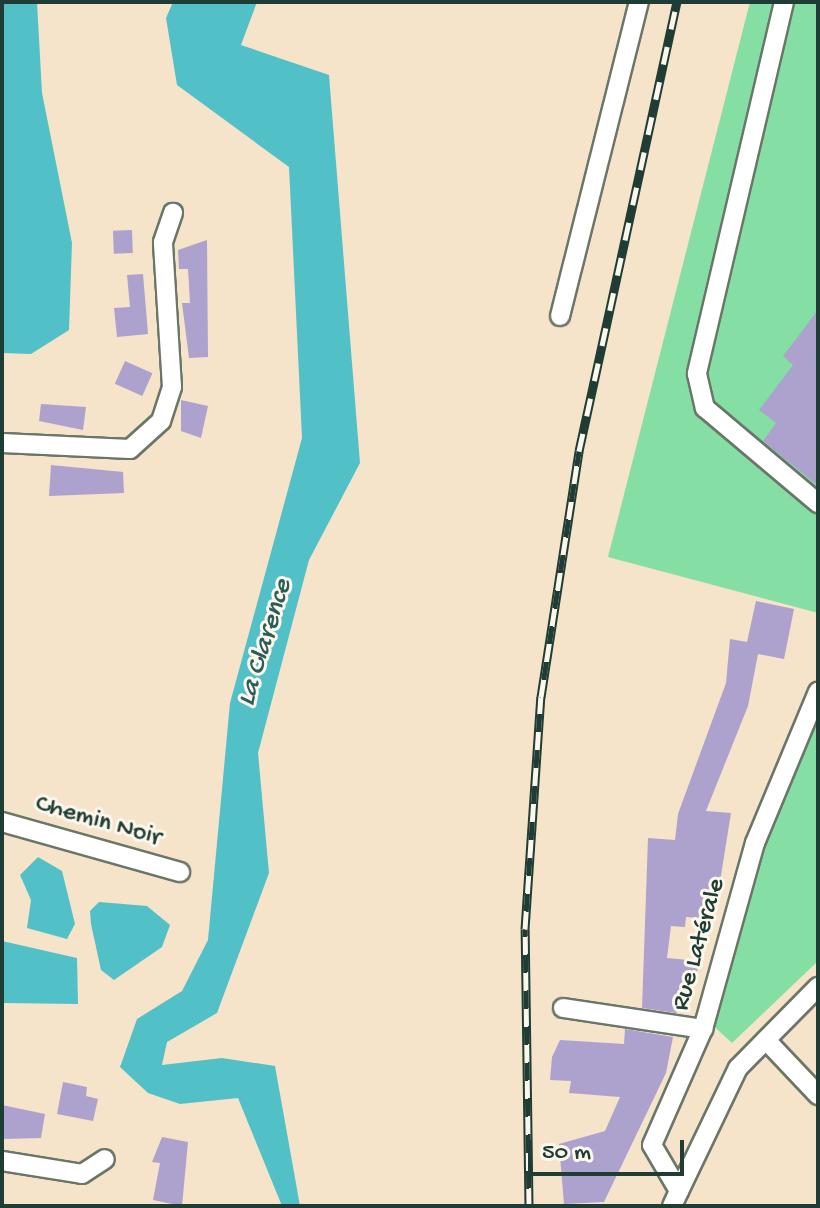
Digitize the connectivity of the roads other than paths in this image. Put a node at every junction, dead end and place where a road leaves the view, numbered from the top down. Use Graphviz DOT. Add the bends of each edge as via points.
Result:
graph roads {
  1 [pos="639,2"];
  2 [pos="784,2"];
  3 [pos="173,213"];
  4 [pos="560,316"];
  5 [pos="2,443"];
  6 [pos="818,503"];
  7 [pos="818,692"];
  8 [pos="2,822"];
  9 [pos="180,872"];
  10 [pos="818,987"];
  11 [pos="563,1008"];
  12 [pos="703,1029"];
  13 [pos="766,1040"];
  14 [pos="818,1095"];
  15 [pos="105,1159"];
  16 [pos="2,1161"];
  17 [pos="675,1198"];
  1 -- 4 [label="street"];
  2 -- 6 [label="street" via="697,374 705,408"];
  3 -- 5 [label="street" via="163,242 172,387 161,421 130,449"];
  7 -- 12 [label="street, Rue Latérale" via="755,843"];
  8 -- 9 [label="street, Chemin Noir"];
  10 -- 13 [label="street"];
  11 -- 12 [label="street"];
  12 -- 17 [label="street, Rue Latérale" via="652,1145"];
  13 -- 14 [label="street"];
  13 -- 17 [label="street" via="738,1068"];
  15 -- 16 [label="street" via="82,1174"];
}
